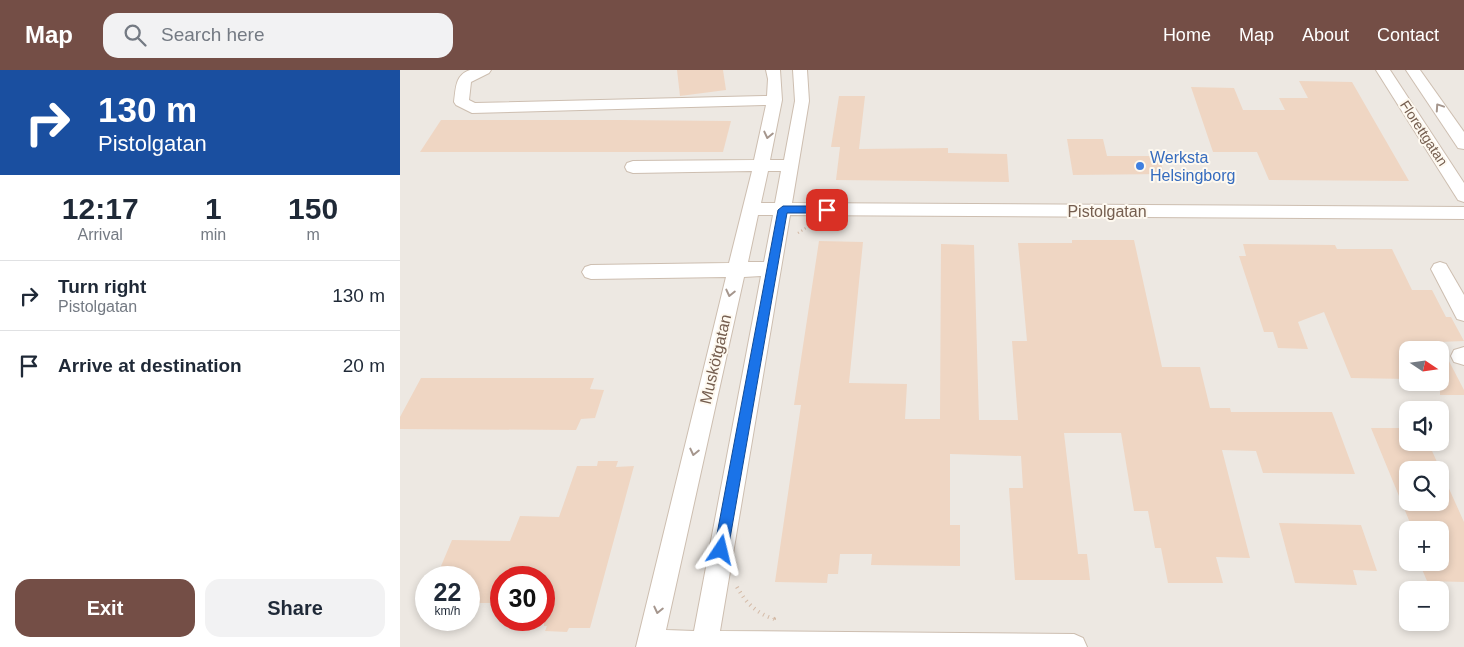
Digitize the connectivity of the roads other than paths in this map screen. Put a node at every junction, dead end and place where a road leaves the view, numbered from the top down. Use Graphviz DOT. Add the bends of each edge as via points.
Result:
graph roads {
  1 [pos="484,70"];
  2 [pos="773,70"];
  3 [pos="800,70"];
  4 [pos="1383,70"];
  5 [pos="1413,70"];
  6 [pos="775,100"];
  7 [pos="1464,144"];
  8 [pos="791,165"];
  9 [pos="760,166"];
  10 [pos="633,167"];
  11 [pos="1464,196"];
  12 [pos="750,209"];
  13 [pos="783,210"];
  14 [pos="1464,213"];
  15 [pos="772,269"];
  16 [pos="1440,269"];
  17 [pos="736,270"];
  18 [pos="591,272"];
  19 [pos="1464,313"];
  20 [pos="650,645"];
  21 [pos="704,645"];
  22 [pos="1074,647"];
  1 -- 6 [label="street" via="464,80 461,102 465,106"];
  2 -- 6 [label="street, Muskötgatan"];
  3 -- 8 [label="street" via="802,101"];
  4 -- 11 [label="street, Florettgatan"];
  7 -- 5 [label="street, Florettgatan, one-way"];
  6 -- 9 [label="street, Muskötgatan, one-way"];
  8 -- 9 [label="street"];
  8 -- 13 [label="street"];
  9 -- 10 [label="street"];
  9 -- 12 [label="street, Muskötgatan"];
  12 -- 13 [label="street, Pistolgatan"];
  12 -- 17 [label="street, Muskötgatan"];
  13 -- 14 [label="street, Pistolgatan"];
  13 -- 15 [label="street"];
  15 -- 17 [label="street"];
  15 -- 21 [label="street"];
  16 -- 19 [label="street"];
  17 -- 18 [label="street"];
  17 -- 20 [label="street, Muskötgatan, one-way"];
  20 -- 21 [label="street"];
  21 -- 22 [label="street"];
}
